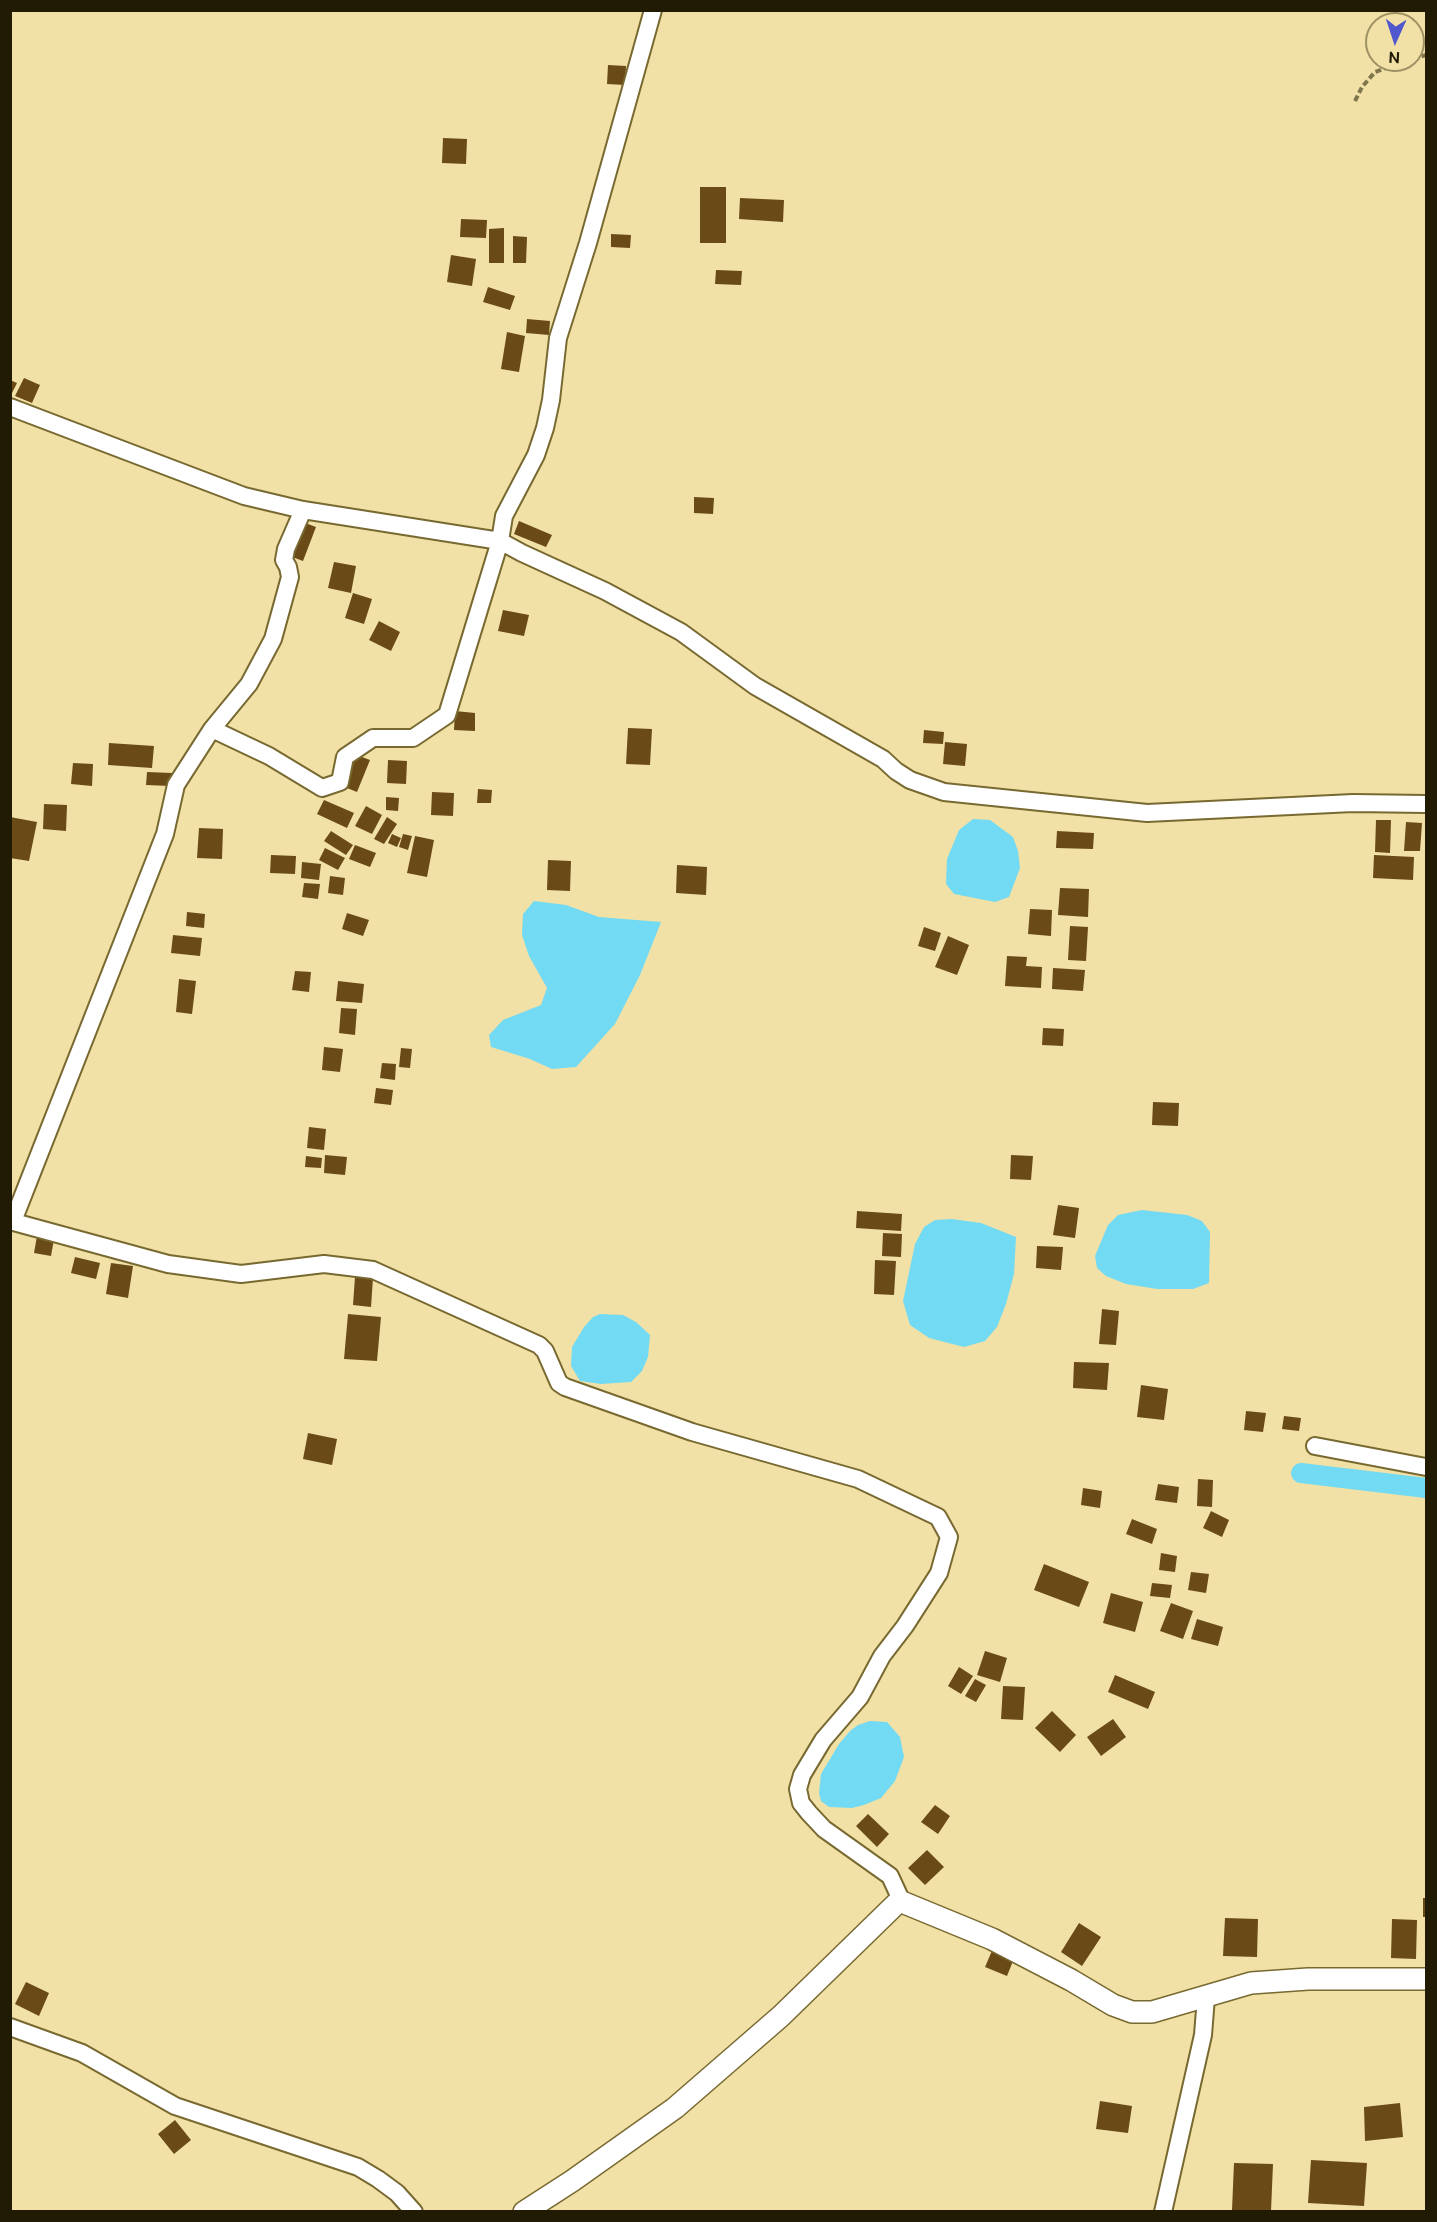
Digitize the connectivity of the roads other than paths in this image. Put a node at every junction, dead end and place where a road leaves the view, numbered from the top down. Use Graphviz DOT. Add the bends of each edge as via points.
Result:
graph roads {
  1 [pos="653,10"];
  2 [pos="10,406"];
  3 [pos="303,510"];
  4 [pos="500,541"];
  5 [pos="212,729"];
  6 [pos="1426,804"];
  7 [pos="12,1221"];
  8 [pos="1315,1446"];
  9 [pos="1426,1467"];
  10 [pos="902,1902"];
  11 [pos="1426,1979"];
  12 [pos="1206,1997"];
  13 [pos="10,2027"];
  14 [pos="414,2211"];
  15 [pos="524,2211"];
  16 [pos="1163,2211"];
  1 -- 4 [label="street" via="558,338 545,428 536,455 504,516"];
  2 -- 3 [label="street" via="244,496"];
  3 -- 4 [label="street"];
  3 -- 5 [label="street" via="286,549 284,561 290,577 273,639 249,684"];
  4 -- 5 [label="street" via="447,715 413,738 373,738 345,757 340,782 322,788 269,756"];
  4 -- 6 [label="street" via="681,632 754,686 883,759 910,780 944,792 1147,813 1353,803"];
  5 -- 7 [label="street" via="176,784 165,834"];
  7 -- 10 [label="street" via="168,1264 241,1274 324,1264 373,1270 539,1345 565,1387 692,1432 858,1479 938,1517 949,1537 939,1573 882,1656 860,1697 823,1740 798,1789 801,1803 824,1829 890,1876"];
  8 -- 9 [label="street"];
  10 -- 12 [label="street" via="992,1939 1132,2012 1152,2012"];
  10 -- 15 [label="street" via="781,2016 675,2108"];
  11 -- 12 [label="street" via="1251,1983"];
  12 -- 16 [label="street" via="1203,2035"];
  13 -- 14 [label="street" via="82,2053 175,2106 358,2167 397,2193"];
}
